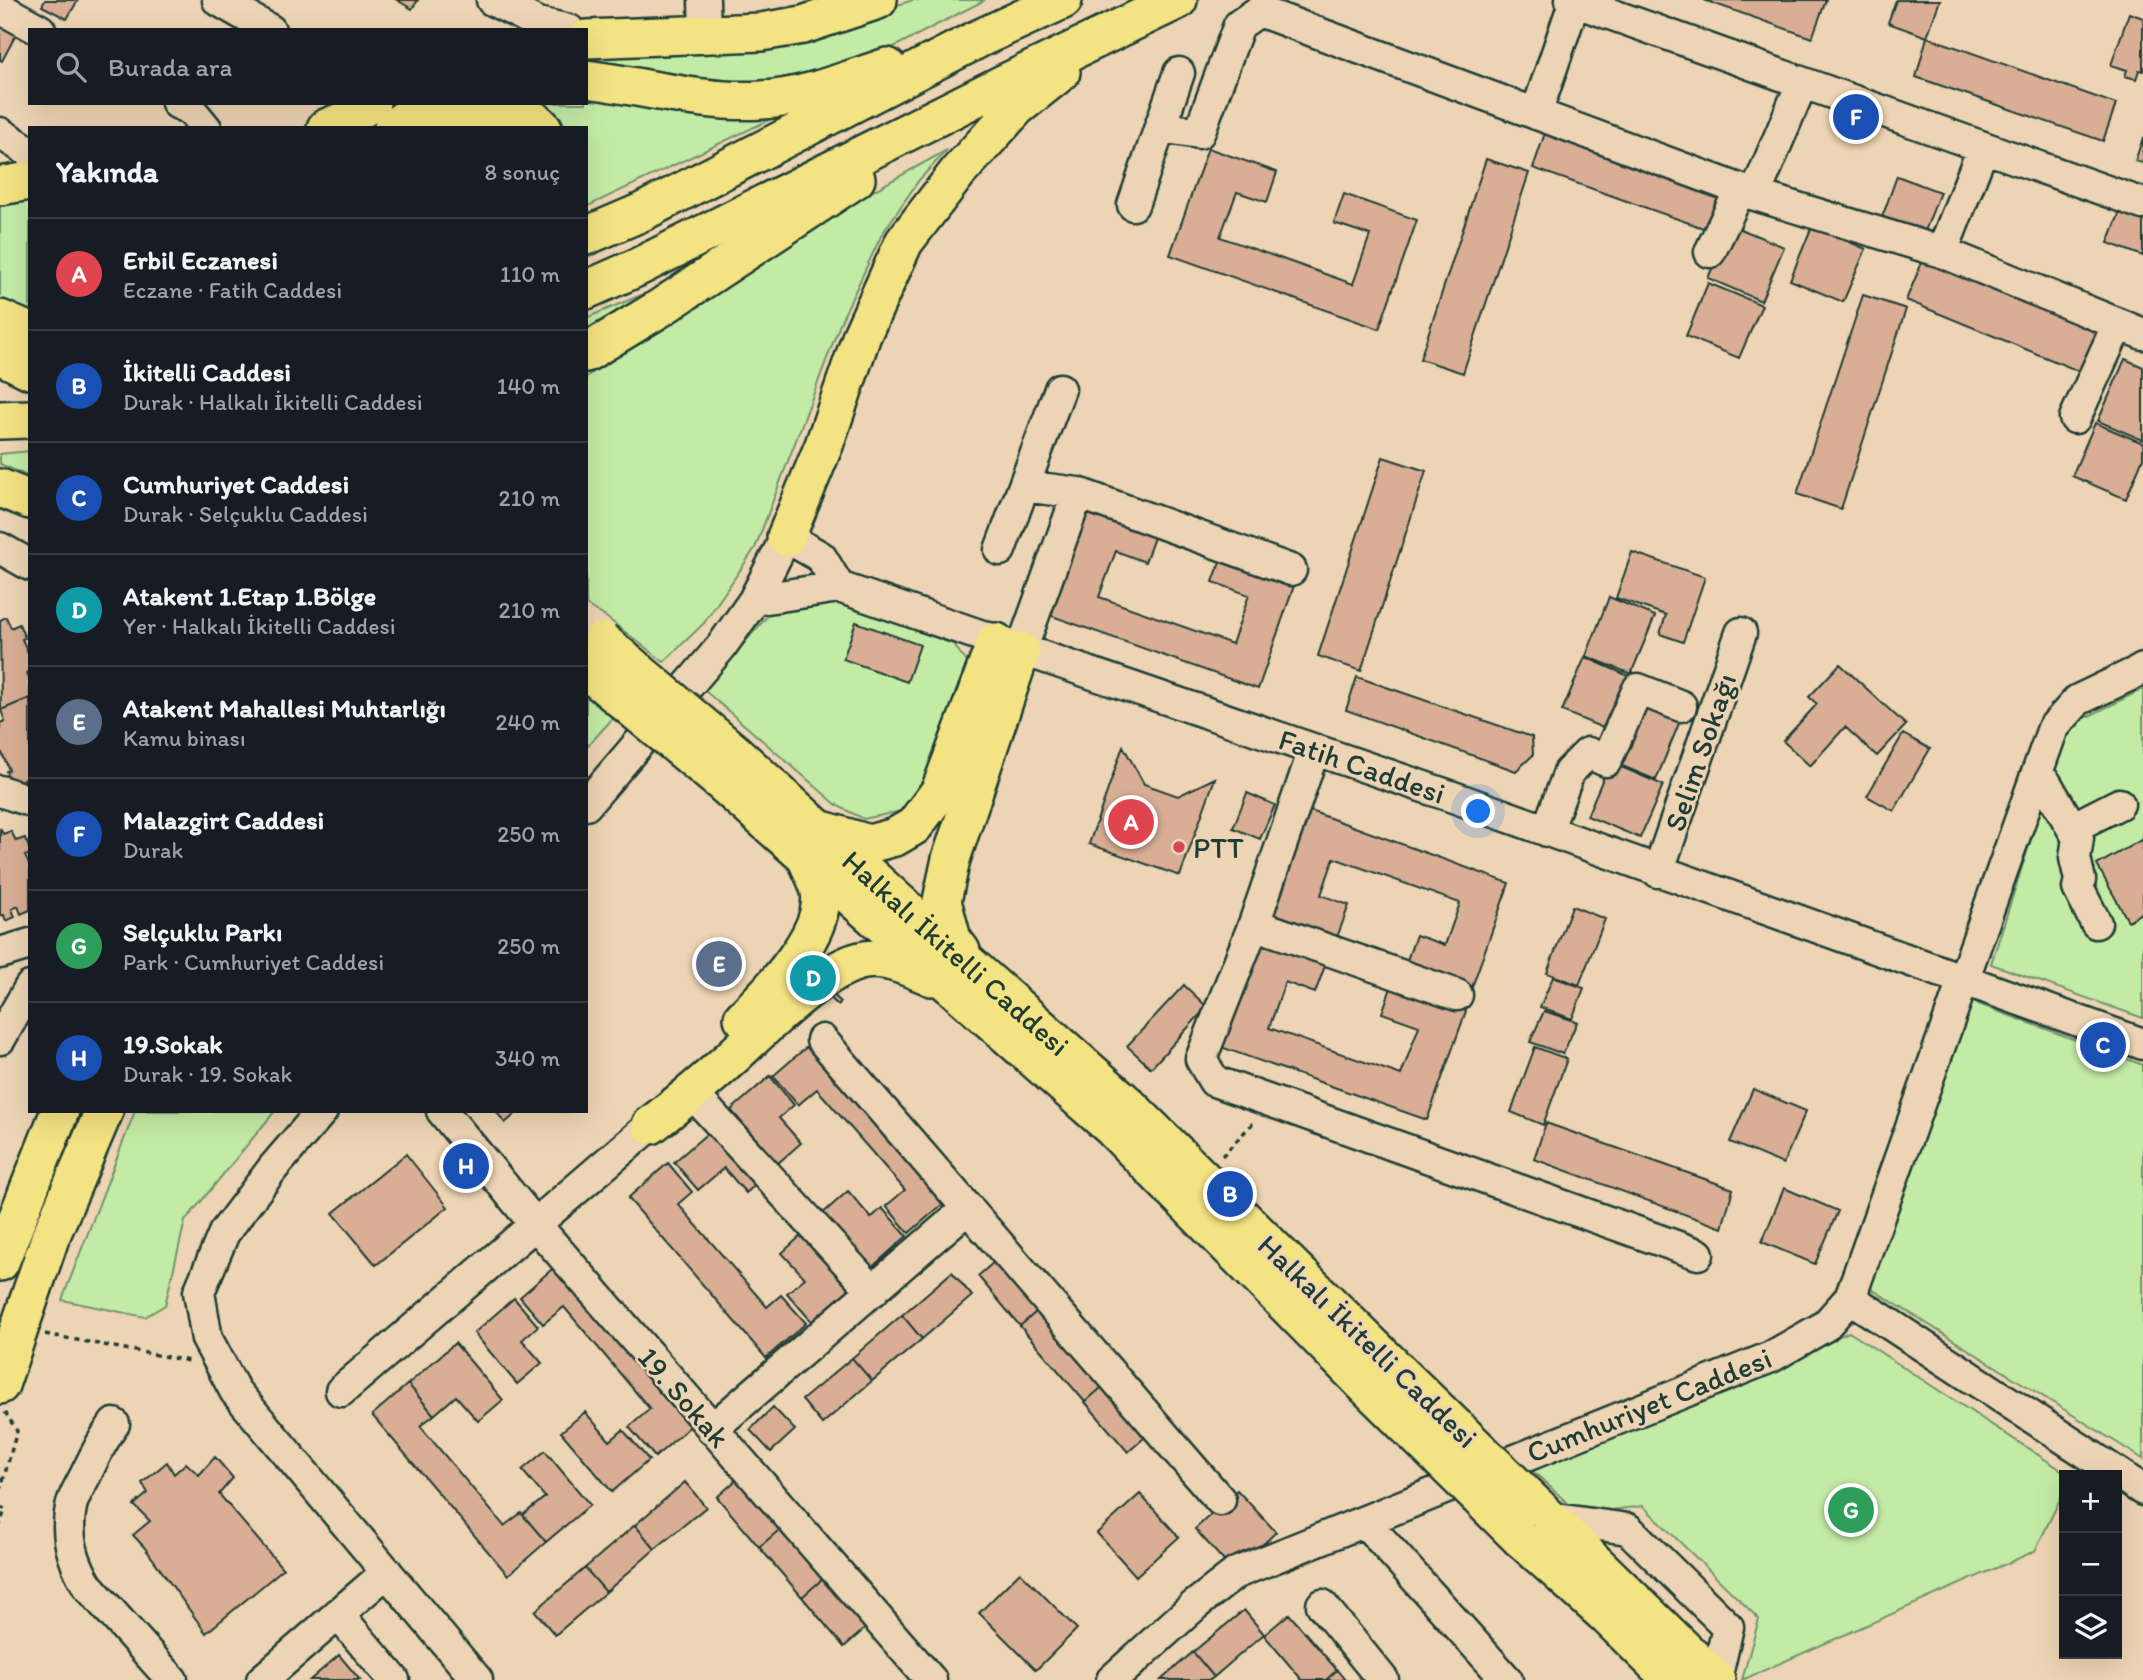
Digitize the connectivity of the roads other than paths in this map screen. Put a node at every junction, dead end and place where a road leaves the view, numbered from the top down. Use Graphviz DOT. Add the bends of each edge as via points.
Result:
graph roads {
  1 [pos="218,0"];
  2 [pos="492,0"];
  3 [pos="878,0"];
  4 [pos="1063,0"];
  5 [pos="1178,0"];
  6 [pos="1574,0"];
  7 [pos="0,8"];
  8 [pos="705,17"];
  9 [pos="36,28"];
  10 [pos="267,28"];
  11 [pos="558,28"];
  12 [pos="1114,30"];
  13 [pos="588,35"];
  14 [pos="978,39"];
  15 [pos="1179,73"];
  16 [pos="588,79"];
  17 [pos="1802,83"];
  18 [pos="1003,84"];
  19 [pos="181,105"];
  20 [pos="368,105"];
  21 [pos="422,105"];
  22 [pos="1536,114"];
  23 [pos="204,126"];
  24 [pos="330,126"];
  25 [pos="396,126"];
  26 [pos="439,126"];
  27 [pos="541,126"];
  28 [pos="1160,127"];
  29 [pos="0,133"];
  30 [pos="1983,148"];
  31 [pos="28,151"];
  32 [pos="28,181"];
  33 [pos="0,186"];
  34 [pos="1748,193"];
  35 [pos="2143,204"];
  36 [pos="1133,205"];
  37 [pos="588,235"];
  38 [pos="1710,252"];
  39 [pos="1942,252"];
  40 [pos="588,289"];
  41 [pos="0,319"];
  42 [pos="2136,330"];
  43 [pos="28,331"];
  44 [pos="588,352"];
  45 [pos="0,355"];
  46 [pos="28,369"];
  47 [pos="28,377"];
  48 [pos="0,378"];
  49 [pos="1060,389"];
  50 [pos="2075,418"];
  51 [pos="28,419"];
  52 [pos="0,420"];
  53 [pos="1024,486"];
  54 [pos="0,488"];
  55 [pos="1078,493"];
  56 [pos="28,499"];
  57 [pos="786,537"];
  58 [pos="0,548"];
  59 [pos="1000,550"];
  60 [pos="28,564"];
  61 [pos="1291,570"];
  62 [pos="839,587"];
  63 [pos="754,600"];
  64 [pos="1741,632"];
  65 [pos="1009,646"];
  66 [pos="592,647"];
  67 [pos="2143,669"];
  68 [pos="1681,706"];
  69 [pos="1314,750"];
  70 [pos="2035,778"];
  71 [pos="0,791"];
  72 [pos="28,800"];
  73 [pos="588,803"];
  74 [pos="2119,804"];
  75 [pos="2072,828"];
  76 [pos="1547,831"];
  77 [pos="813,842"];
  78 [pos="1658,872"];
  79 [pos="2096,923"];
  80 [pos="1254,924"];
  81 [pos="28,945"];
  82 [pos="0,953"];
  83 [pos="959,974"];
  84 [pos="1962,979"];
  85 [pos="1457,995"];
  86 [pos="16,996"];
  87 [pos="0,1040"];
  88 [pos="822,1040"];
  89 [pos="2143,1044"];
  90 [pos="692,1093"];
  91 [pos="59,1113"];
  92 [pos="103,1113"];
  93 [pos="320,1113"];
  94 [pos="444,1113"];
  95 [pos="651,1125"];
  96 [pos="968,1208"];
  97 [pos="535,1224"];
  98 [pos="1698,1254"];
  99 [pos="0,1262"];
  100 [pos="873,1291"];
  101 [pos="1850,1298"];
  102 [pos="1378,1374"];
  103 [pos="0,1385"];
  104 [pos="341,1391"];
  105 [pos="114,1423"];
  106 [pos="712,1429"];
  107 [pos="2143,1490"];
  108 [pos="1220,1500"];
  109 [pos="1535,1521"];
  110 [pos="1364,1522"];
  111 [pos="387,1572"];
  112 [pos="1322,1605"];
  113 [pos="338,1614"];
  114 [pos="172,1680"];
  115 [pos="262,1680"];
  116 [pos="394,1680"];
  117 [pos="477,1680"];
  118 [pos="931,1680"];
  119 [pos="1112,1680"];
  120 [pos="1383,1680"];
  121 [pos="1507,1680"];
  122 [pos="1672,1680"];
  123 [pos="1716,1680"];
  1 -- 10 [label="street"];
  2 -- 11 [label="street"];
  3 -- 8 [label="main road" via="803,25 761,32"];
  4 -- 14 [label="main road"];
  5 -- 12 [label="main road"];
  6 -- 17 [label="street"];
  6 -- 22 [label="street"];
  7 -- 9 [label="street"];
  8 -- 13 [label="main road"];
  12 -- 18 [label="main road"];
  12 -- 57 [label="main road" via="1017,107 958,172 904,242 862,335"];
  14 -- 16 [label="main road" via="785,97 761,100 681,94"];
  14 -- 37 [label="main road" via="642,212"];
  15 -- 28 [label="street"];
  17 -- 30 [label="street"];
  17 -- 34 [label="street"];
  18 -- 40 [label="main road"];
  18 -- 44 [label="main road"];
  19 -- 23 [label="street"];
  20 -- 24 [label="main road"];
  21 -- 25 [label="main road"];
  22 -- 28 [label="street" via="1259,12 1239,25 1199,133"];
  22 -- 34 [label="street"];
  26 -- 27 [label="main road" via="458,115 488,108 516,112"];
  28 -- 36 [label="street"];
  29 -- 31 [label="street"];
  30 -- 35 [label="street"];
  30 -- 39 [label="street"];
  32 -- 33 [label="main road"];
  34 -- 38 [label="street"];
  34 -- 39 [label="street"];
  39 -- 42 [label="street"];
  41 -- 43 [label="main road"];
  42 -- 50 [label="street"];
  45 -- 46 [label="main road"];
  47 -- 48 [label="main road"];
  49 -- 53 [label="street"];
  51 -- 52 [label="main road"];
  53 -- 55 [label="street"];
  53 -- 59 [label="street"];
  54 -- 56 [label="main road"];
  55 -- 61 [label="street"];
  55 -- 65 [label="street"];
  57 -- 62 [label="street" via="821,557"];
  57 -- 63 [label="street"];
  58 -- 60 [label="street"];
  62 -- 63 [label="street"];
  62 -- 65 [label="street, Fatih Caddesi"];
  63 -- 73 [label="street" via="721,647"];
  64 -- 78 [label="street, Selim Sokağı"];
  65 -- 69 [label="street, Fatih Caddesi"];
  65 -- 77 [label="main road" via="940,791 915,826 869,844"];
  65 -- 83 [label="main road" via="942,901"];
  66 -- 77 [label="main road, Halkalı İkitelli Caddesi, bridge"];
  67 -- 70 [label="street, Cumhuriyet Caddesi" via="2078,700 2053,728"];
  68 -- 76 [label="street" via="1638,689 1606,761 1588,753 1569,772"];
  69 -- 76 [label="street, Fatih Caddesi"];
  69 -- 80 [label="street"];
  70 -- 75 [label="street" via="2046,783"];
  70 -- 84 [label="street, Cumhuriyet Caddesi"];
  71 -- 72 [label="street"];
  74 -- 75 [label="street"];
  75 -- 79 [label="street" via="2078,838 2078,888"];
  76 -- 78 [label="street, Fatih Caddesi"];
  77 -- 83 [label="main road, Halkalı İkitelli Caddesi"];
  77 -- 95 [label="main road" via="820,893 816,924 802,950 772,990 705,1056"];
  78 -- 84 [label="street, Fatih Caddesi"];
  80 -- 85 [label="street"];
  80 -- 98 [label="street" via="1201,1059 1214,1081"];
  81 -- 82 [label="street"];
  83 -- 90 [label="main road" via="866,959 836,969"];
  83 -- 102 [label="main road, Halkalı İkitelli Caddesi" via="1112,1128"];
  83 -- 102 [label="main road, Halkalı İkitelli Caddesi" via="1126,1103 1202,1178"];
  84 -- 89 [label="street, Fatih Caddesi"];
  84 -- 101 [label="street, Cumhuriyet Caddesi"];
  86 -- 87 [label="street"];
  88 -- 96 [label="street"];
  90 -- 95 [label="main road"];
  90 -- 100 [label="street"];
  91 -- 99 [label="main road"];
  92 -- 103 [label="main road" via="50,1238"];
  93 -- 111 [label="street" via="224,1233 200,1292 207,1339 235,1391"];
  94 -- 97 [label="street, 19. Sokak"];
  95 -- 97 [label="street"];
  96 -- 100 [label="street"];
  96 -- 108 [label="street"];
  97 -- 104 [label="street"];
  97 -- 106 [label="street, 19. Sokak"];
  100 -- 106 [label="street"];
  101 -- 107 [label="street"];
  101 -- 110 [label="street, Cumhuriyet Caddesi" via="1825,1326 1771,1357"];
  102 -- 109 [label="main road, Halkalı İkitelli Caddesi, bridge"];
  105 -- 114 [label="street" via="71,1505 71,1551 88,1586"];
  106 -- 118 [label="street, 19. Sokak"];
  109 -- 122 [label="main road, Halkalı İkitelli Caddesi" via="1606,1615"];
  109 -- 123 [label="main road, Halkalı İkitelli Caddesi"];
  109 -- 123 [label="street" via="1628,1529 1728,1627"];
  110 -- 119 [label="street, Cumhuriyet Caddesi" via="1236,1573"];
  110 -- 121 [label="street"];
  111 -- 113 [label="street"];
  111 -- 117 [label="street"];
  112 -- 120 [label="street"];
  113 -- 115 [label="street"];
  113 -- 116 [label="street"];
}
